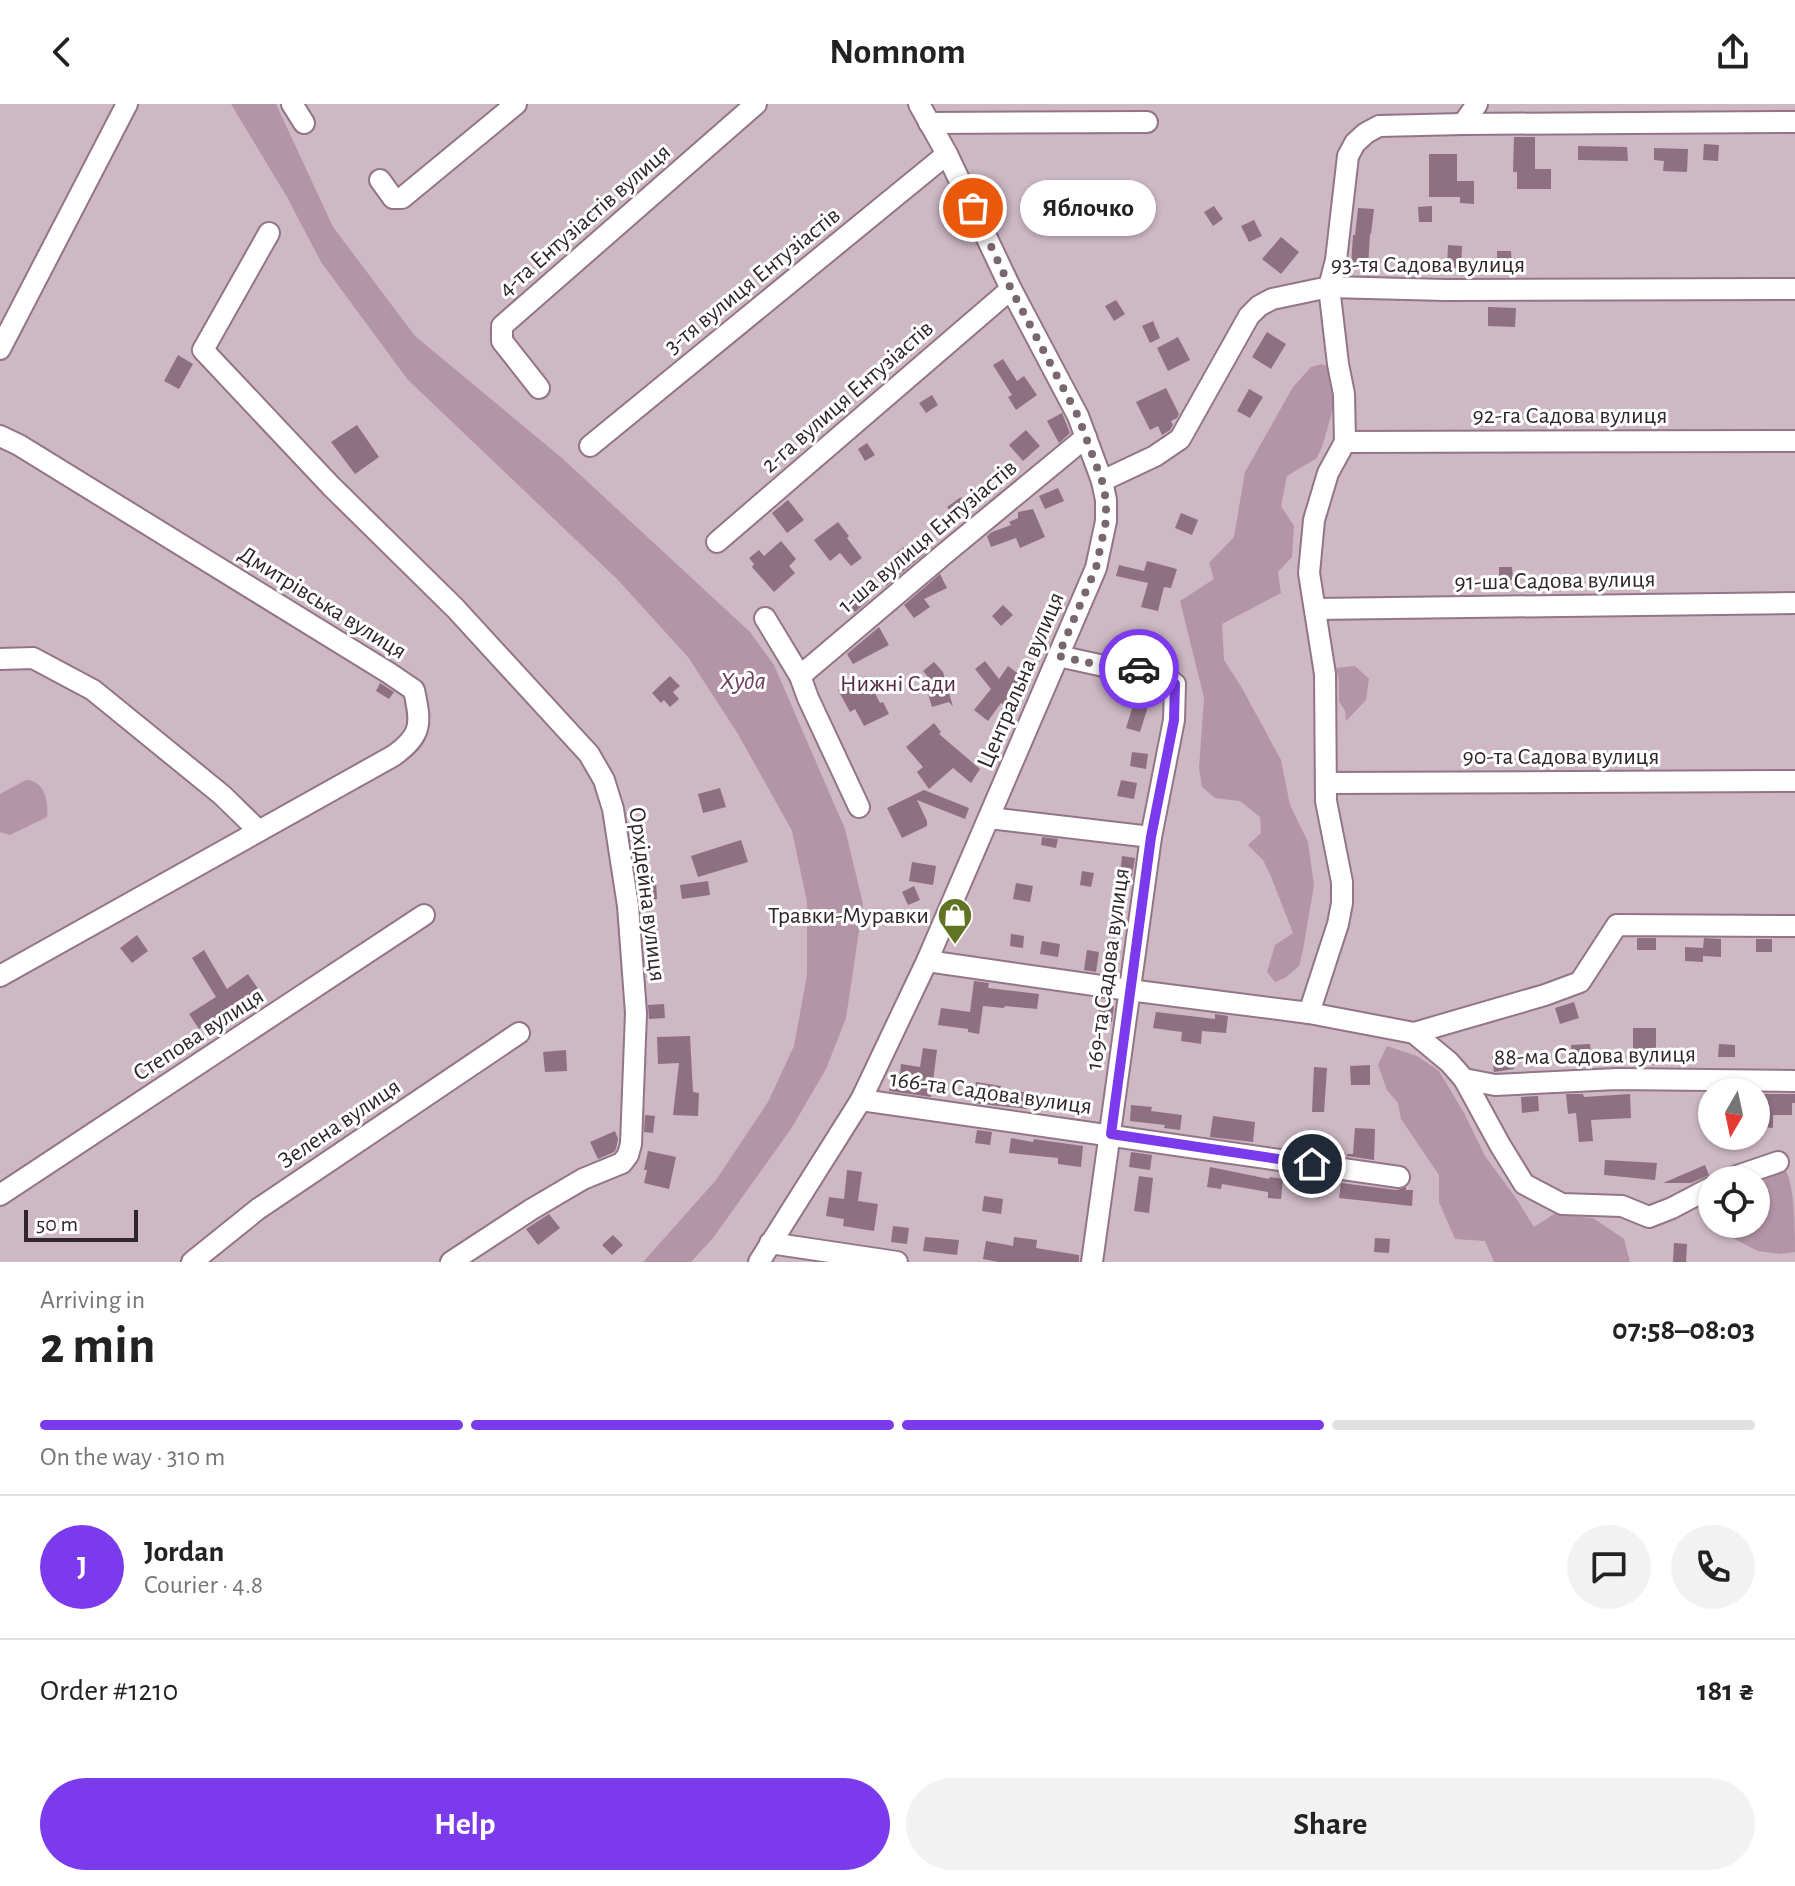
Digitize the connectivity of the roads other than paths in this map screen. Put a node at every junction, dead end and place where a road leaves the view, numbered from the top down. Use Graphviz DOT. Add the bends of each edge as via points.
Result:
graph roads {
  1 [pos="127,104"];
  2 [pos="292,104"];
  3 [pos="516,104"];
  4 [pos="756,104"];
  5 [pos="919,104"];
  6 [pos="1477,104"];
  7 [pos="1147,122"];
  8 [pos="1795,122"];
  9 [pos="304,123"];
  10 [pos="929,123"];
  11 [pos="1463,124"];
  12 [pos="947,154"];
  13 [pos="380,180"];
  14 [pos="269,233"];
  15 [pos="1329,287"];
  16 [pos="1011,289"];
  17 [pos="1795,289"];
  18 [pos="0,349"];
  19 [pos="539,388"];
  20 [pos="0,436"];
  21 [pos="1086,437"];
  22 [pos="1795,441"];
  23 [pos="1345,442"];
  24 [pos="590,446"];
  25 [pos="1102,481"];
  26 [pos="717,542"];
  27 [pos="1795,603"];
  28 [pos="1315,609"];
  29 [pos="765,618"];
  30 [pos="1058,656"];
  31 [pos="0,659"];
  32 [pos="800,676"];
  33 [pos="1795,781"];
  34 [pos="1327,783"];
  35 [pos="859,807"];
  36 [pos="989,818"];
  37 [pos="259,831"];
  38 [pos="1151,837"];
  39 [pos="424,915"];
  40 [pos="1795,926"];
  41 [pos="927,961"];
  42 [pos="0,976"];
  43 [pos="1129,990"];
  44 [pos="1309,1013"];
  45 [pos="519,1033"];
  46 [pos="1414,1033"];
  47 [pos="1464,1079"];
  48 [pos="1795,1081"];
  49 [pos="861,1100"];
  50 [pos="1111,1134"];
  51 [pos="1778,1162"];
  52 [pos="1766,1166"];
  53 [pos="1399,1177"];
  54 [pos="1698,1194"];
  55 [pos="0,1195"];
  56 [pos="770,1243"];
  57 [pos="192,1262"];
  58 [pos="451,1262"];
  59 [pos="759,1262"];
  60 [pos="897,1262"];
  61 [pos="1092,1262"];
  1 -- 18 [label="street"];
  2 -- 9 [label="street"];
  3 -- 13 [label="street" via="402,198 393,198"];
  4 -- 19 [label="street, 4-та Ентузіастів вулиця" via="502,326 502,341"];
  5 -- 10 [label="street, Центральна вулиця"];
  6 -- 11 [label="street"];
  7 -- 10 [label="street"];
  8 -- 11 [label="street"];
  10 -- 12 [label="street, Центральна вулиця"];
  11 -- 15 [label="street" via="1379,126 1355,143 1348,156"];
  12 -- 16 [label="street, Центральна вулиця"];
  12 -- 24 [label="street, 3-тя вулиця Ентузіастів"];
  14 -- 58 [label="street, Орхідейна вулиця" via="203,350 589,754 613,809 628,906 636,1013 628,1155"];
  15 -- 17 [label="street, 93-тя Садова вулиця"];
  15 -- 23 [label="street"];
  15 -- 25 [label="street, 93-тя Садова вулиця" via="1259,306 1241,328 1180,439"];
  16 -- 21 [label="street, Центральна вулиця"];
  16 -- 26 [label="street, 2-га вулиця Ентузіастів"];
  20 -- 37 [label="street, Дмитрівська вулиця" via="414,690 420,719 405,748"];
  21 -- 25 [label="street, Центральна вулиця"];
  21 -- 32 [label="street, 1-ша вулиця Ентузіастів"];
  22 -- 23 [label="street, 92-га Садова вулиця"];
  23 -- 28 [label="street" via="1328,473 1314,520 1309,573"];
  25 -- 30 [label="street, Центральна вулиця" via="1103,543"];
  27 -- 28 [label="street, 91-ша Садова вулиця"];
  28 -- 34 [label="street" via="1325,674"];
  29 -- 32 [label="street"];
  30 -- 36 [label="street, Центральна вулиця"];
  30 -- 38 [label="street, 169-та Садова вулиця" via="1118,664 1165,676 1175,684 1174,720"];
  31 -- 37 [label="street" via="33,658 93,690"];
  32 -- 35 [label="street"];
  33 -- 34 [label="street, 90-та Садова вулиця"];
  34 -- 44 [label="street" via="1342,903"];
  36 -- 38 [label="street"];
  36 -- 41 [label="street, Центральна вулиця"];
  37 -- 42 [label="street, Дмитрівська вулиця"];
  38 -- 43 [label="street, 169-та Садова вулиця"];
  39 -- 55 [label="street, Степова вулиця"];
  40 -- 46 [label="street" via="1617,925 1580,982"];
  41 -- 43 [label="street"];
  41 -- 49 [label="street, Центральна вулиця"];
  43 -- 44 [label="street"];
  43 -- 50 [label="street, 169-та Садова вулиця"];
  44 -- 46 [label="street"];
  45 -- 57 [label="street, Зелена вулиця" via="258,1209"];
  46 -- 47 [label="street, 88-ма Садова вулиця"];
  47 -- 48 [label="street, 88-ма Садова вулиця" via="1495,1085 1617,1079"];
  47 -- 54 [label="street" via="1524,1184 1562,1204 1622,1206 1649,1217"];
  49 -- 50 [label="street, 166-та Садова вулиця"];
  49 -- 56 [label="street, Центральна вулиця"];
  50 -- 53 [label="street, 166-та Садова вулиця"];
  50 -- 61 [label="street, 169-та Садова вулиця"];
  51 -- 52 [label="street"];
  56 -- 59 [label="street, Центральна вулиця"];
  56 -- 60 [label="street"];
}
